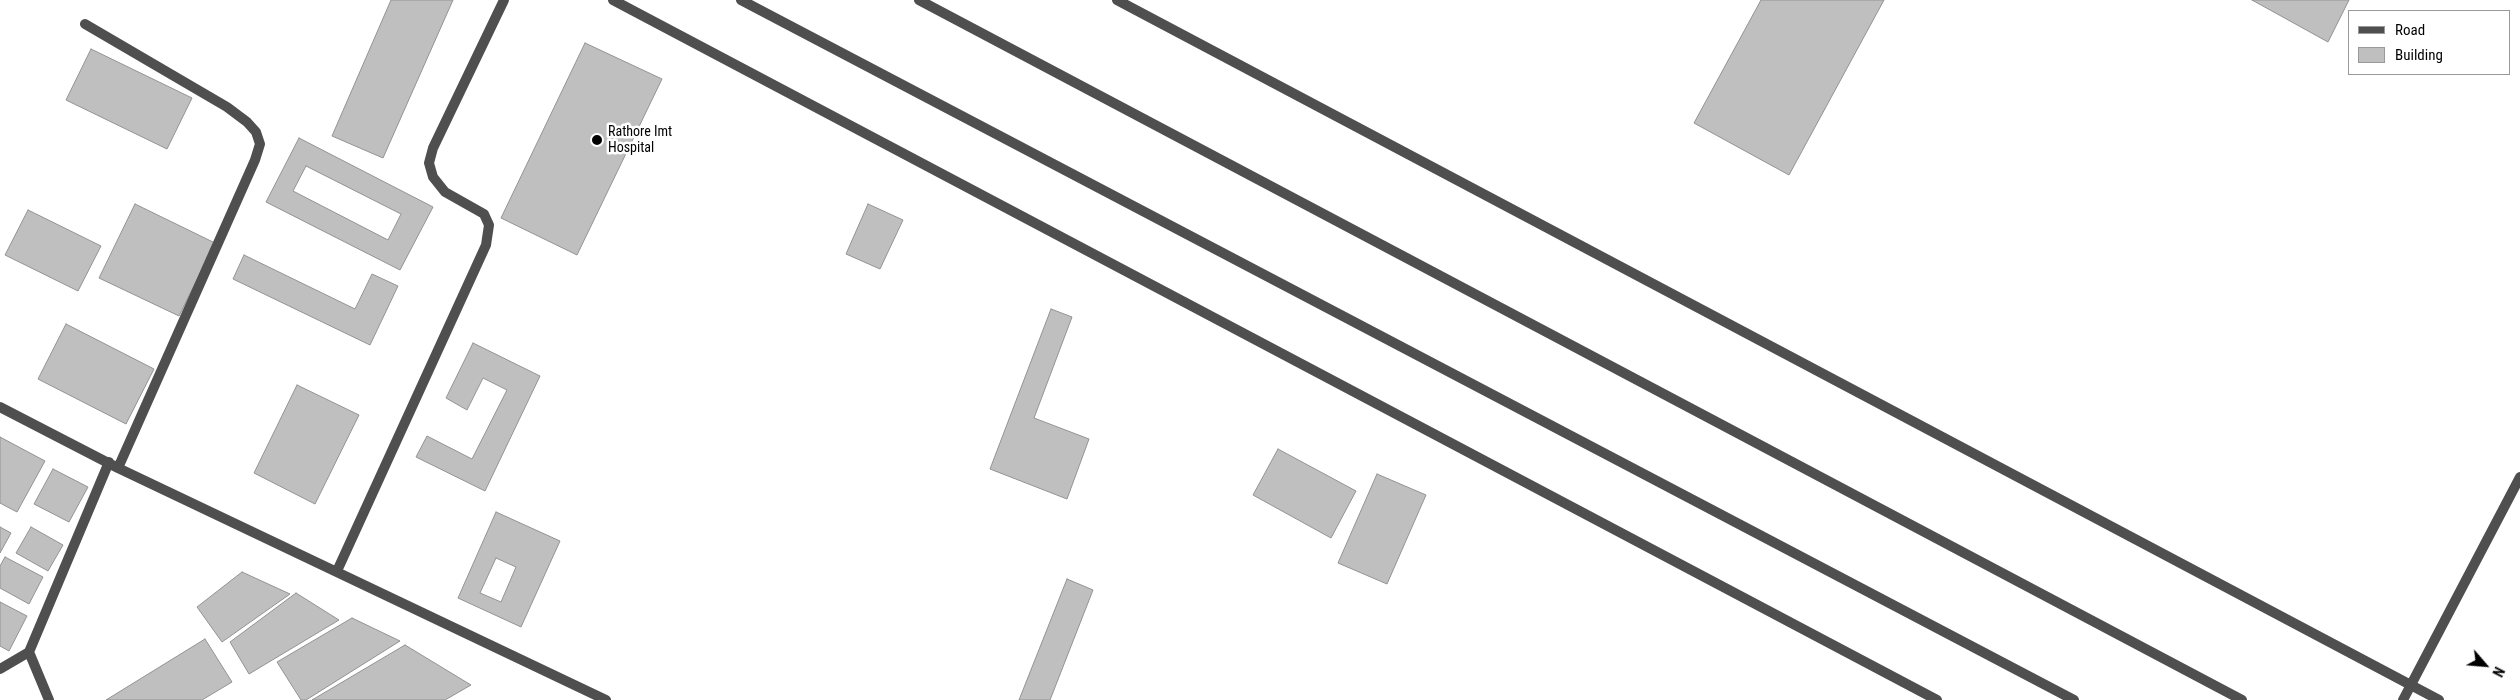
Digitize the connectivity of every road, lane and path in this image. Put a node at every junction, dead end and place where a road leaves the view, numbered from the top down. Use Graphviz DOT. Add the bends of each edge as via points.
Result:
graph roads {
  1 [pos="504,0"];
  2 [pos="613,0"];
  3 [pos="741,0"];
  4 [pos="919,0"];
  5 [pos="1118,0"];
  6 [pos="85,24"];
  7 [pos="0,407"];
  8 [pos="114,465"];
  9 [pos="2520,477"];
  10 [pos="337,571"];
  11 [pos="30,652"];
  12 [pos="0,669"];
  13 [pos="2411,686"];
  14 [pos="49,700"];
  15 [pos="606,700"];
  16 [pos="1937,700"];
  17 [pos="2074,700"];
  18 [pos="2242,700"];
  19 [pos="2403,700"];
  20 [pos="2439,700"];
  1 -- 10 [label="street" via="433,148 429,163 433,177 445,192 484,214 489,226 486,245"];
  2 -- 16 [label="street"];
  3 -- 17 [label="street"];
  4 -- 18 [label="street"];
  5 -- 13 [label="street"];
  6 -- 8 [label="street" via="227,108 247,122 256,132 260,144"];
  7 -- 8 [label="street"];
  8 -- 10 [label="street"];
  8 -- 11 [label="street"];
  9 -- 13 [label="street"];
  10 -- 15 [label="street"];
  11 -- 12 [label="street"];
  11 -- 14 [label="street"];
  13 -- 19 [label="street"];
  13 -- 20 [label="street"];
}
